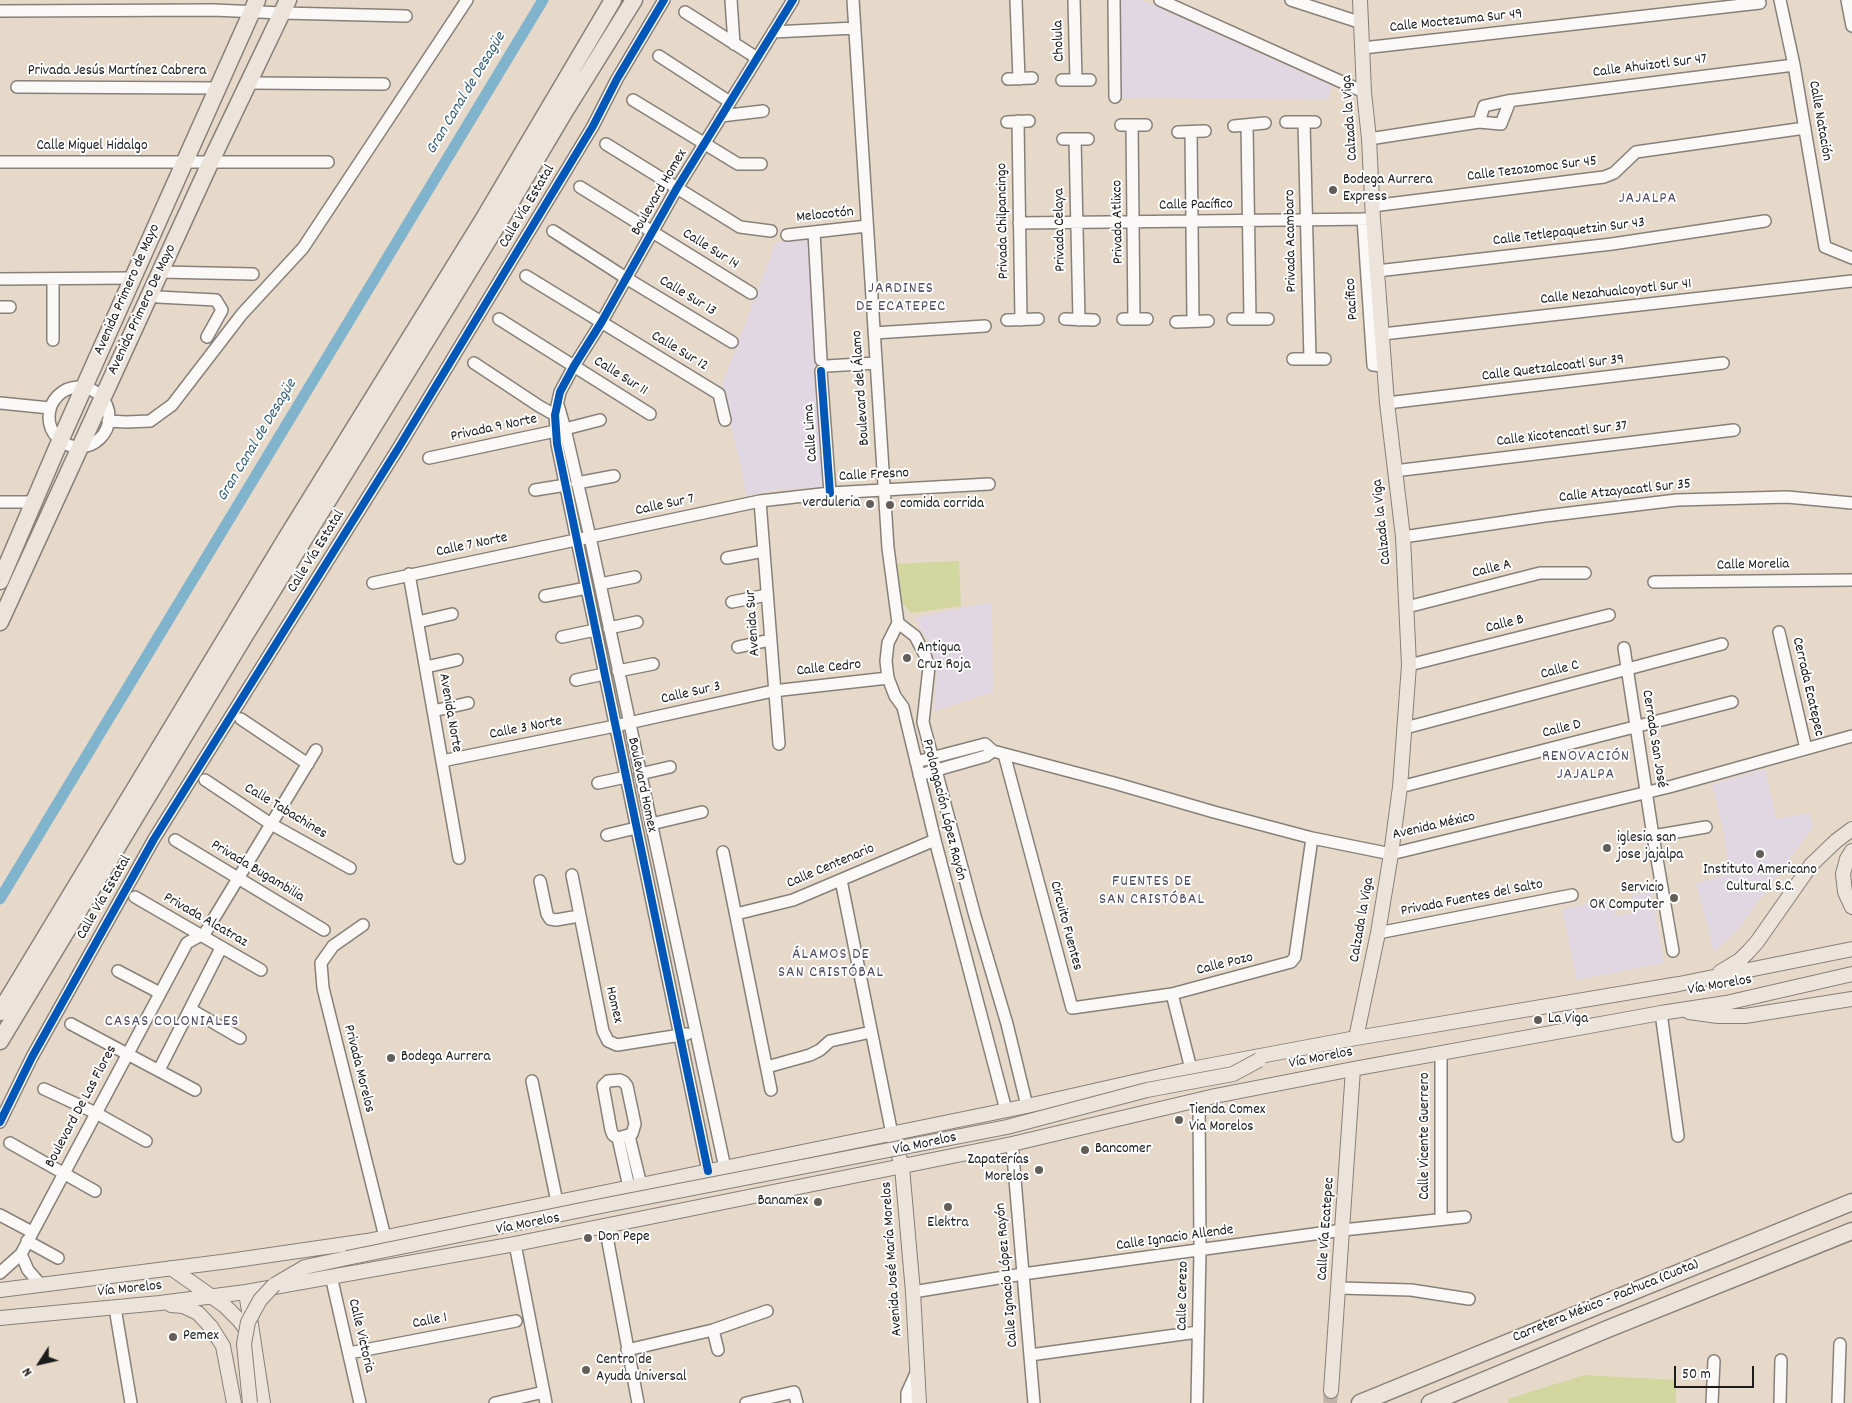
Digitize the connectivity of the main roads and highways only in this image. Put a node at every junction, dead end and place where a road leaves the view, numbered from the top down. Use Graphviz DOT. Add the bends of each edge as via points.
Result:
graph roads {
  1 [pos="612,0"];
  2 [pos="634,0"];
  3 [pos="1360,0"];
  4 [pos="254,6"];
  5 [pos="285,7"];
  6 [pos="0,581"];
  7 [pos="0,622"];
  8 [pos="1852,830"];
  9 [pos="1852,851"];
  10 [pos="1852,907"];
  11 [pos="1852,949"];
  12 [pos="1852,974"];
  13 [pos="1706,979"];
  14 [pos="1852,999"];
  15 [pos="1679,1010"];
  16 [pos="0,1012"];
  17 [pos="1356,1038"];
  18 [pos="0,1041"];
  19 [pos="1263,1058"];
  20 [pos="1353,1069"];
  21 [pos="892,1134"];
  22 [pos="902,1167"];
  23 [pos="1852,1202"];
  24 [pos="1852,1231"];
  25 [pos="385,1237"];
  26 [pos="391,1266"];
  27 [pos="171,1268"];
  28 [pos="0,1290"];
  29 [pos="246,1292"];
  30 [pos="211,1296"];
  31 [pos="160,1304"];
  32 [pos="0,1318"];
  33 [pos="254,1341"];
  34 [pos="1331,1392"];
  35 [pos="234,1403"];
  36 [pos="250,1403"];
  37 [pos="263,1403"];
  38 [pos="919,1403"];
  39 [pos="1360,1403"];
  40 [pos="1430,1403"];
  1 -- 16 [label="highway" via="483,220"];
  2 -- 18 [label="highway"];
  3 -- 17 [label="main road, Calzada la Viga" via="1369,138 1369,215 1377,271 1386,403 1403,537 1409,665 1400,786 1391,854"];
  4 -- 6 [label="highway, Avenida Primero de Mayo"];
  5 -- 7 [label="highway, Avenida Primero De Mayo"];
  8 -- 13 [label="main road" via="1811,865 1749,951"];
  9 -- 10 [label="main road" via="1843,874 1845,892"];
  11 -- 13 [label="main road, Vía Morelos"];
  12 -- 15 [label="main road, Vía Morelos" via="1726,1003"];
  13 -- 17 [label="main road, Vía Morelos"];
  14 -- 15 [label="main road" via="1745,1016"];
  15 -- 20 [label="main road, Vía Morelos"];
  17 -- 19 [label="main road, Vía Morelos"];
  19 -- 21 [label="main road, Vía Morelos" via="1191,1069"];
  19 -- 36 [label="main road, bridge" via="1232,1074 1147,1090 1007,1127 305,1267 274,1285 260,1300 248,1322 244,1344"];
  20 -- 22 [label="main road, Vía Morelos"];
  20 -- 34 [label="main road, Calle Vía Ecatepec"];
  21 -- 22 [label="main road, Avenida José María Morelos"];
  21 -- 25 [label="main road, Vía Morelos"];
  22 -- 26 [label="main road, Vía Morelos"];
  22 -- 38 [label="main road, Avenida José María Morelos"];
  23 -- 39 [label="highway, Carretera México - Pachuca (Cuota)"];
  24 -- 40 [label="highway, Carretera México - Pachuca (Cuota)"];
  25 -- 26 [label="main road"];
  25 -- 27 [label="main road, Vía Morelos"];
  26 -- 29 [label="main road, Vía Morelos"];
  27 -- 28 [label="main road, Vía Morelos"];
  27 -- 30 [label="main road"];
  29 -- 30 [label="main road, Vía Morelos"];
  29 -- 33 [label="main road"];
  30 -- 31 [label="main road, Vía Morelos"];
  30 -- 33 [label="main road" via="225,1306"];
  31 -- 32 [label="main road, Vía Morelos"];
  31 -- 35 [label="main road" via="183,1306 198,1313 211,1327 223,1346"];
  33 -- 37 [label="main road"];
}
